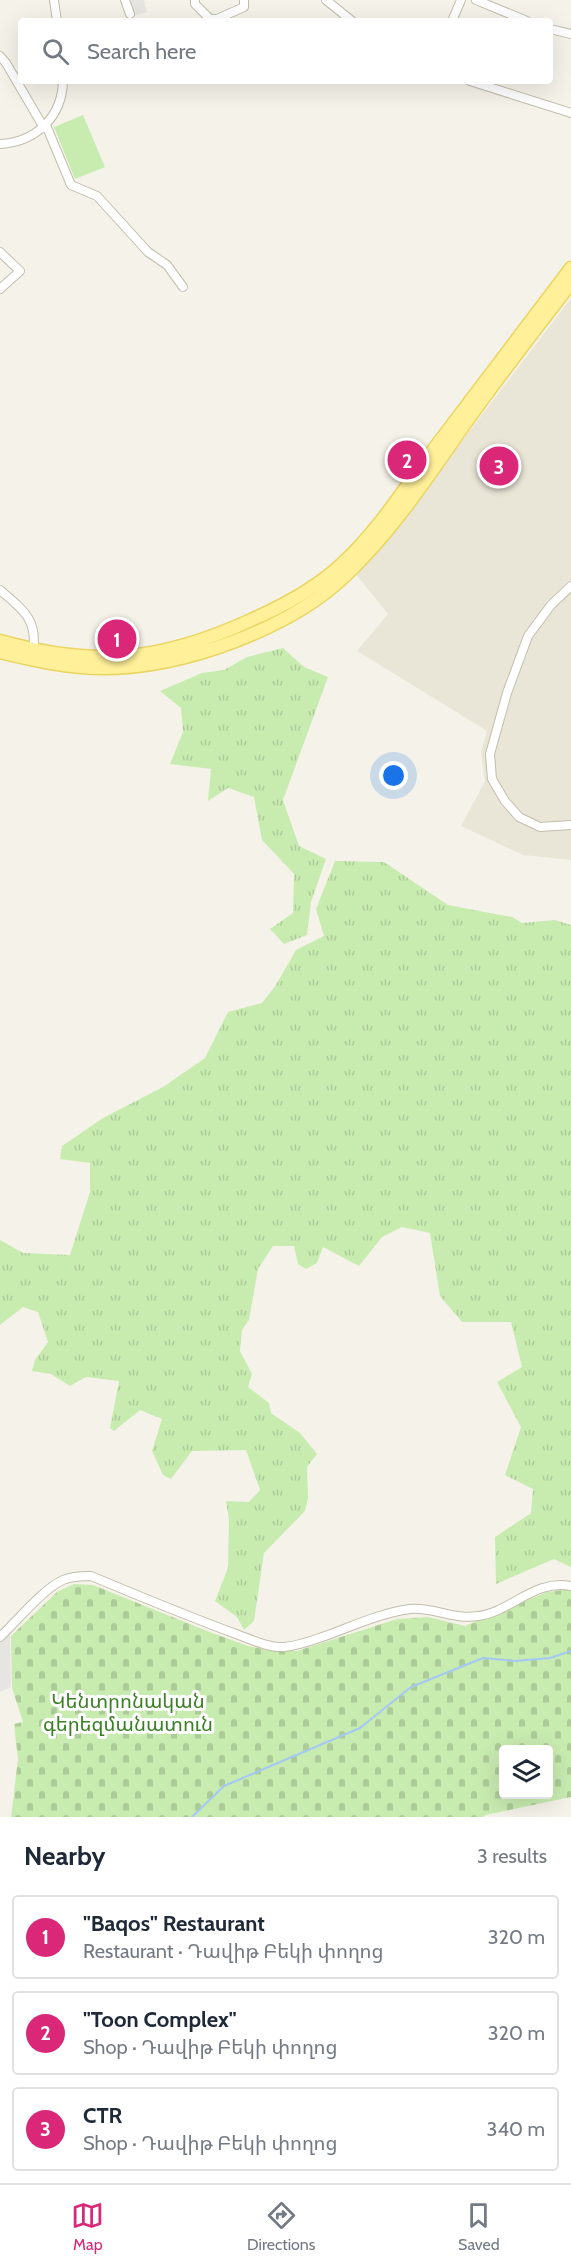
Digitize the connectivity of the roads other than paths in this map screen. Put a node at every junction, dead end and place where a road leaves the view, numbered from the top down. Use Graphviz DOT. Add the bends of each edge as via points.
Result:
graph roads {
  1 [pos="54,0"];
  2 [pos="125,0"];
  3 [pos="195,0"];
  4 [pos="326,0"];
  5 [pos="461,0"];
  6 [pos="476,0"];
  7 [pos="244,4"];
  8 [pos="130,14"];
  9 [pos="57,18"];
  10 [pos="208,18"];
  11 [pos="219,18"];
  12 [pos="348,18"];
  13 [pos="453,18"];
  14 [pos="520,18"];
  15 [pos="553,30"];
  16 [pos="571,34"];
  17 [pos="0,56"];
  18 [pos="18,83"];
  19 [pos="19,84"];
  20 [pos="63,84"];
  21 [pos="479,84"];
  22 [pos="571,113"];
  23 [pos="45,127"];
  24 [pos="0,144"];
  25 [pos="0,252"];
  26 [pos="571,268"];
  27 [pos="571,283"];
  28 [pos="183,288"];
  29 [pos="0,289"];
  30 [pos="545,310"];
  31 [pos="571,586"];
  32 [pos="0,590"];
  33 [pos="0,641"];
  34 [pos="0,652"];
  35 [pos="33,654"];
  36 [pos="571,825"];
  37 [pos="571,1586"];
  38 [pos="0,1637"];
  1 -- 9 [label="street"];
  2 -- 8 [label="street"];
  3 -- 10 [label="street"];
  4 -- 12 [label="street"];
  5 -- 13 [label="street"];
  6 -- 14 [label="street"];
  7 -- 11 [label="street"];
  15 -- 16 [label="street"];
  17 -- 18 [label="street"];
  19 -- 23 [label="street"];
  20 -- 23 [label="street" via="59,107"];
  21 -- 22 [label="street"];
  23 -- 24 [label="street" via="27,139"];
  23 -- 28 [label="street" via="71,185 97,196 148,252 167,265"];
  25 -- 29 [label="street" via="20,271"];
  26 -- 30 [label="main road"];
  27 -- 30 [label="main road"];
  30 -- 35 [label="main road" via="416,484 357,550 322,581 282,607 225,633 145,656"];
  31 -- 36 [label="street" via="550,604 528,636 490,754 492,779 519,817 540,827"];
  32 -- 35 [label="street" via="28,614 34,636"];
  33 -- 35 [label="main road"];
  34 -- 35 [label="main road"];
  37 -- 38 [label="street" via="546,1585 480,1616 462,1617 430,1609 386,1613 281,1648 191,1618 91,1576 77,1577 63,1580 42,1596"];
}
